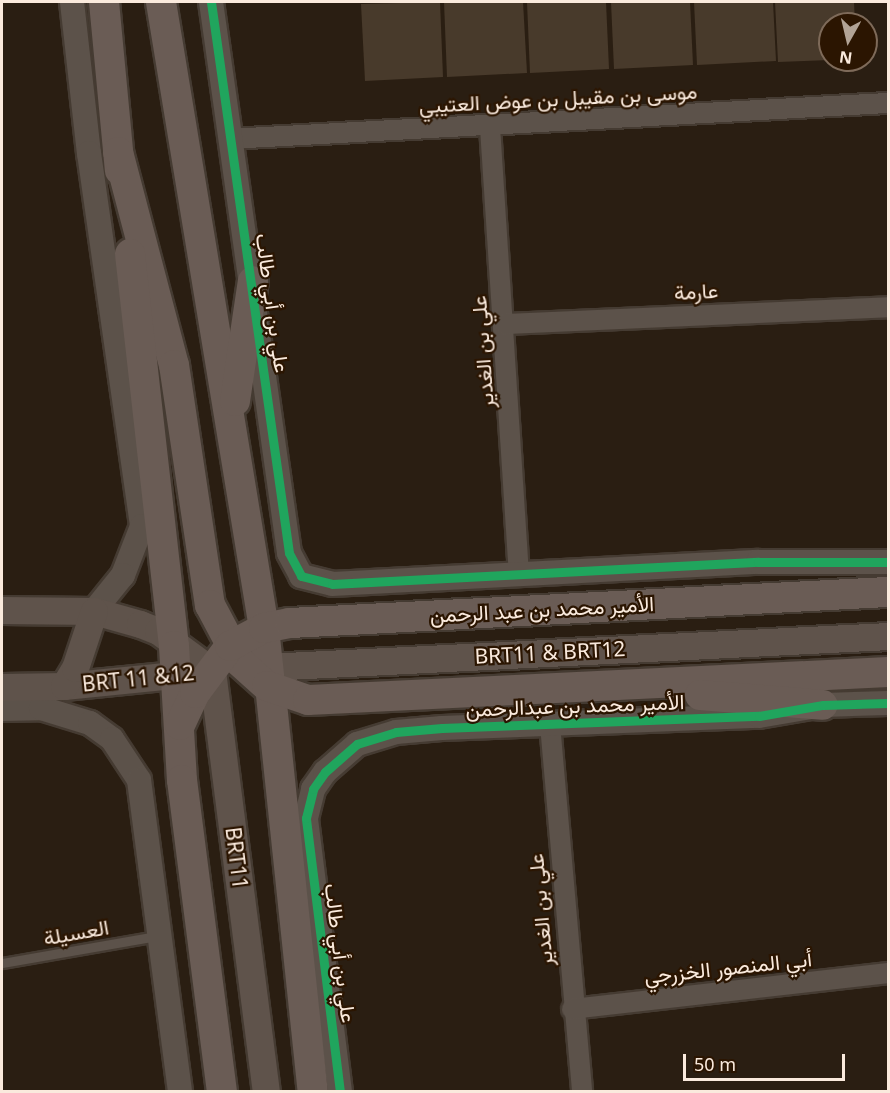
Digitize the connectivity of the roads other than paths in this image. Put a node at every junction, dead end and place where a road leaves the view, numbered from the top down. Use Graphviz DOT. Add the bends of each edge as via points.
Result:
graph roads {
  1 [pos="72,2"];
  2 [pos="104,2"];
  3 [pos="161,2"];
  4 [pos="211,2"];
  5 [pos="888,102"];
  6 [pos="490,127"];
  7 [pos="229,139"];
  8 [pos="118,152"];
  9 [pos="253,281"];
  10 [pos="888,307"];
  11 [pos="505,324"];
  12 [pos="231,431"];
  13 [pos="888,562"];
  14 [pos="815,564"];
  15 [pos="888,573"];
  16 [pos="519,575"];
  17 [pos="888,592"];
  18 [pos="2,610"];
  19 [pos="94,611"];
  20 [pos="264,628"];
  21 [pos="888,636"];
  22 [pos="174,646"];
  23 [pos="253,666"];
  24 [pos="212,671"];
  25 [pos="888,672"];
  26 [pos="176,676"];
  27 [pos="626,685"];
  28 [pos="64,686"];
  29 [pos="2,687"];
  30 [pos="888,703"];
  31 [pos="823,705"];
  32 [pos="2,709"];
  33 [pos="550,724"];
  34 [pos="180,725"];
  35 [pos="306,818"];
  36 [pos="157,936"];
  37 [pos="2,963"];
  38 [pos="888,973"];
  39 [pos="572,1009"];
  40 [pos="180,1092"];
  41 [pos="222,1092"];
  42 [pos="266,1092"];
  43 [pos="313,1092"];
  44 [pos="340,1092"];
  45 [pos="582,1092"];
  1 -- 19 [label="street" via="89,153 142,526 123,575"];
  2 -- 8 [label="main road"];
  3 -- 12 [label="main road, علي بن أبي طالب"];
  4 -- 7 [label="street, علي بن أبي طالب"];
  5 -- 6 [label="street, موسى بن مقيبل بن عوض العتيبي"];
  6 -- 7 [label="street, موسى بن مقيبل بن عوض العتيبي"];
  6 -- 11 [label="street, علي بن الغدير"];
  7 -- 9 [label="street, علي بن أبي طالب"];
  8 -- 22 [label="main road"];
  8 -- 23 [label="main road" via="174,365 210,605"];
  9 -- 12 [label="main road"];
  9 -- 16 [label="street, علي بن أبي طالب" via="289,553 301,576 332,584"];
  10 -- 11 [label="street, عارمة"];
  11 -- 16 [label="street, علي بن الغدير"];
  12 -- 20 [label="main road, علي بن أبي طالب"];
  13 -- 14 [label="street"];
  14 -- 15 [label="street"];
  14 -- 16 [label="street" via="758,562"];
  17 -- 20 [label="main road, الأمير محمد بن عبد الرحمن" via="312,620"];
  18 -- 19 [label="main road"];
  19 -- 22 [label="main road" via="158,631"];
  19 -- 28 [label="main road, BRT 11 &12" via="75,668"];
  20 -- 23 [label="main road, علي بن أبي طالب"];
  21 -- 23 [label="main road, BRT11 & BRT12"];
  22 -- 24 [label="main road"];
  22 -- 26 [label="main road"];
  23 -- 24 [label="main road"];
  23 -- 24 [label="main road"];
  23 -- 27 [label="main road" via="308,700"];
  23 -- 43 [label="main road, علي بن أبي طالب"];
  24 -- 26 [label="main road, BRT 11 &12"];
  24 -- 34 [label="main road" via="195,693"];
  24 -- 42 [label="main road, BRT11"];
  25 -- 27 [label="main road"];
  26 -- 28 [label="main road, BRT 11 &12"];
  26 -- 34 [label="main road"];
  27 -- 31 [label="main road" via="767,703"];
  28 -- 29 [label="main road, BRT 11 &12"];
  30 -- 31 [label="street, الأمير محمد بن عبدالرحمن"];
  31 -- 33 [label="street, الأمير محمد بن عبدالرحمن" via="759,716"];
  32 -- 36 [label="street" via="42,708 68,713 112,740 139,780 153,866"];
  33 -- 35 [label="street, الأمير محمد بن عبدالرحمن" via="396,732 357,744 325,772 313,789"];
  33 -- 39 [label="street, علي بن الغدير"];
  34 -- 41 [label="main road" via="182,780"];
  35 -- 44 [label="street, علي بن أبي طالب"];
  36 -- 37 [label="lane, العسيلة"];
  36 -- 40 [label="street"];
  38 -- 39 [label="street, أبي المنصور الخزرجي"];
  39 -- 45 [label="street, علي بن الغدير"];
}
